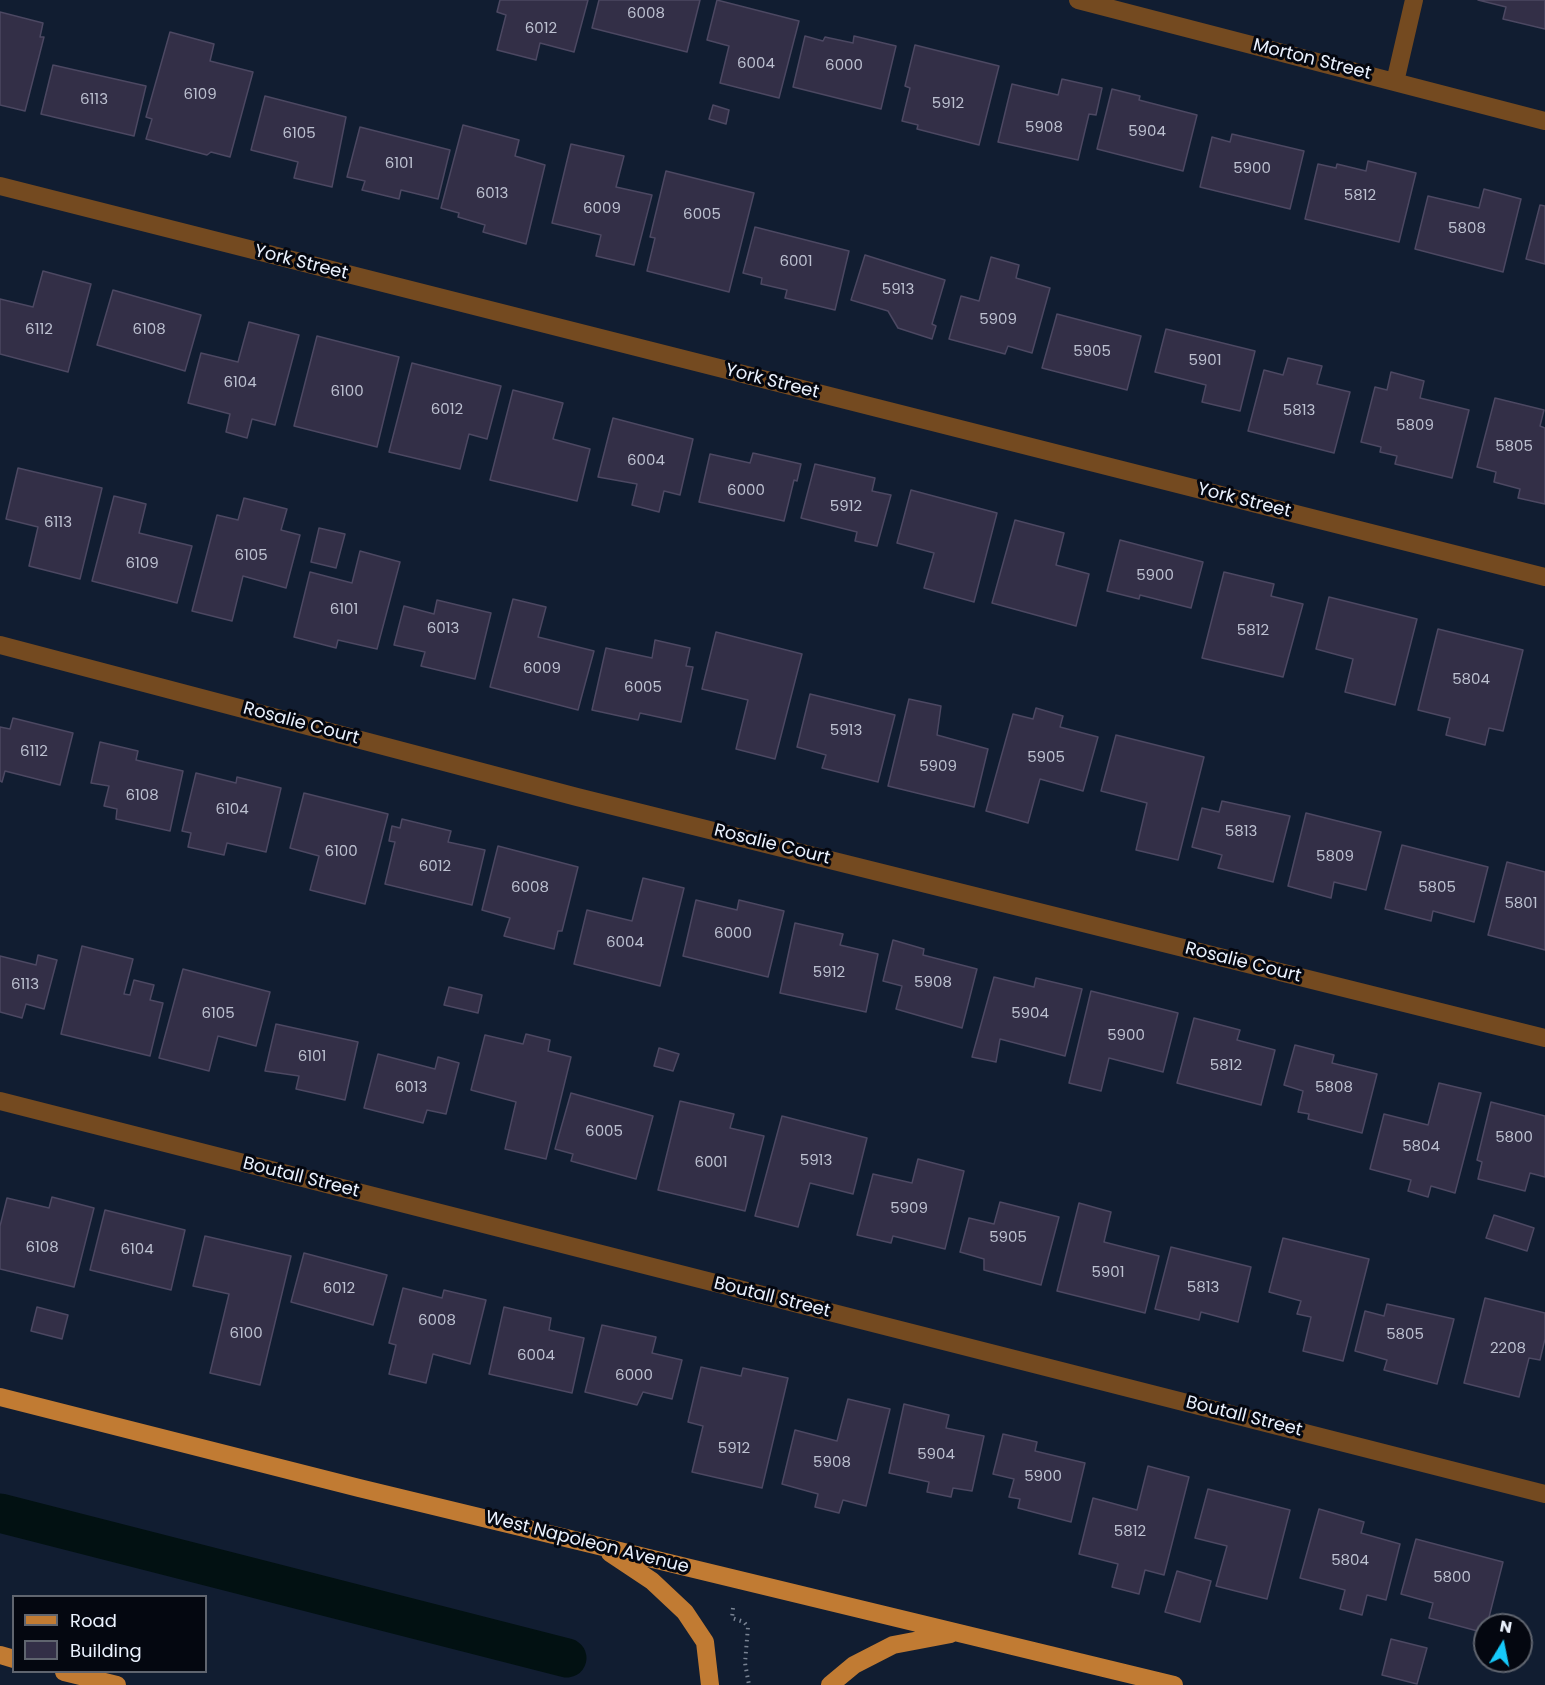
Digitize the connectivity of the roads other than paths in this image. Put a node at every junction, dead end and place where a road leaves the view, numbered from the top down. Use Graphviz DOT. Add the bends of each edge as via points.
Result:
graph roads {
  1 [pos="1078,0"];
  2 [pos="1414,0"];
  3 [pos="1395,82"];
  4 [pos="1545,121"];
  5 [pos="0,186"];
  6 [pos="1545,577"];
  7 [pos="0,645"];
  8 [pos="1545,1038"];
  9 [pos="0,1101"];
  10 [pos="0,1397"];
  11 [pos="1545,1494"];
  12 [pos="600,1546"];
  13 [pos="959,1633"];
  14 [pos="72,1673"];
  15 [pos="117,1685"];
  16 [pos="710,1685"];
  17 [pos="830,1685"];
  18 [pos="1174,1685"];
  1 -- 3 [label="street, Morton Street"];
  2 -- 3 [label="street"];
  3 -- 4 [label="street, Morton Street"];
  5 -- 6 [label="street, York Street"];
  7 -- 8 [label="street, Rosalie Court" via="577,797"];
  9 -- 11 [label="street, Boutall Street"];
  10 -- 12 [label="main road, West Napoleon Avenue"];
  12 -- 13 [label="main road, West Napoleon Avenue"];
  12 -- 16 [label="main road" via="652,1581 685,1612 705,1642"];
  13 -- 17 [label="main road" via="893,1645 854,1665"];
  13 -- 18 [label="main road, West Napoleon Avenue"];
  14 -- 15 [label="main road"];
}
